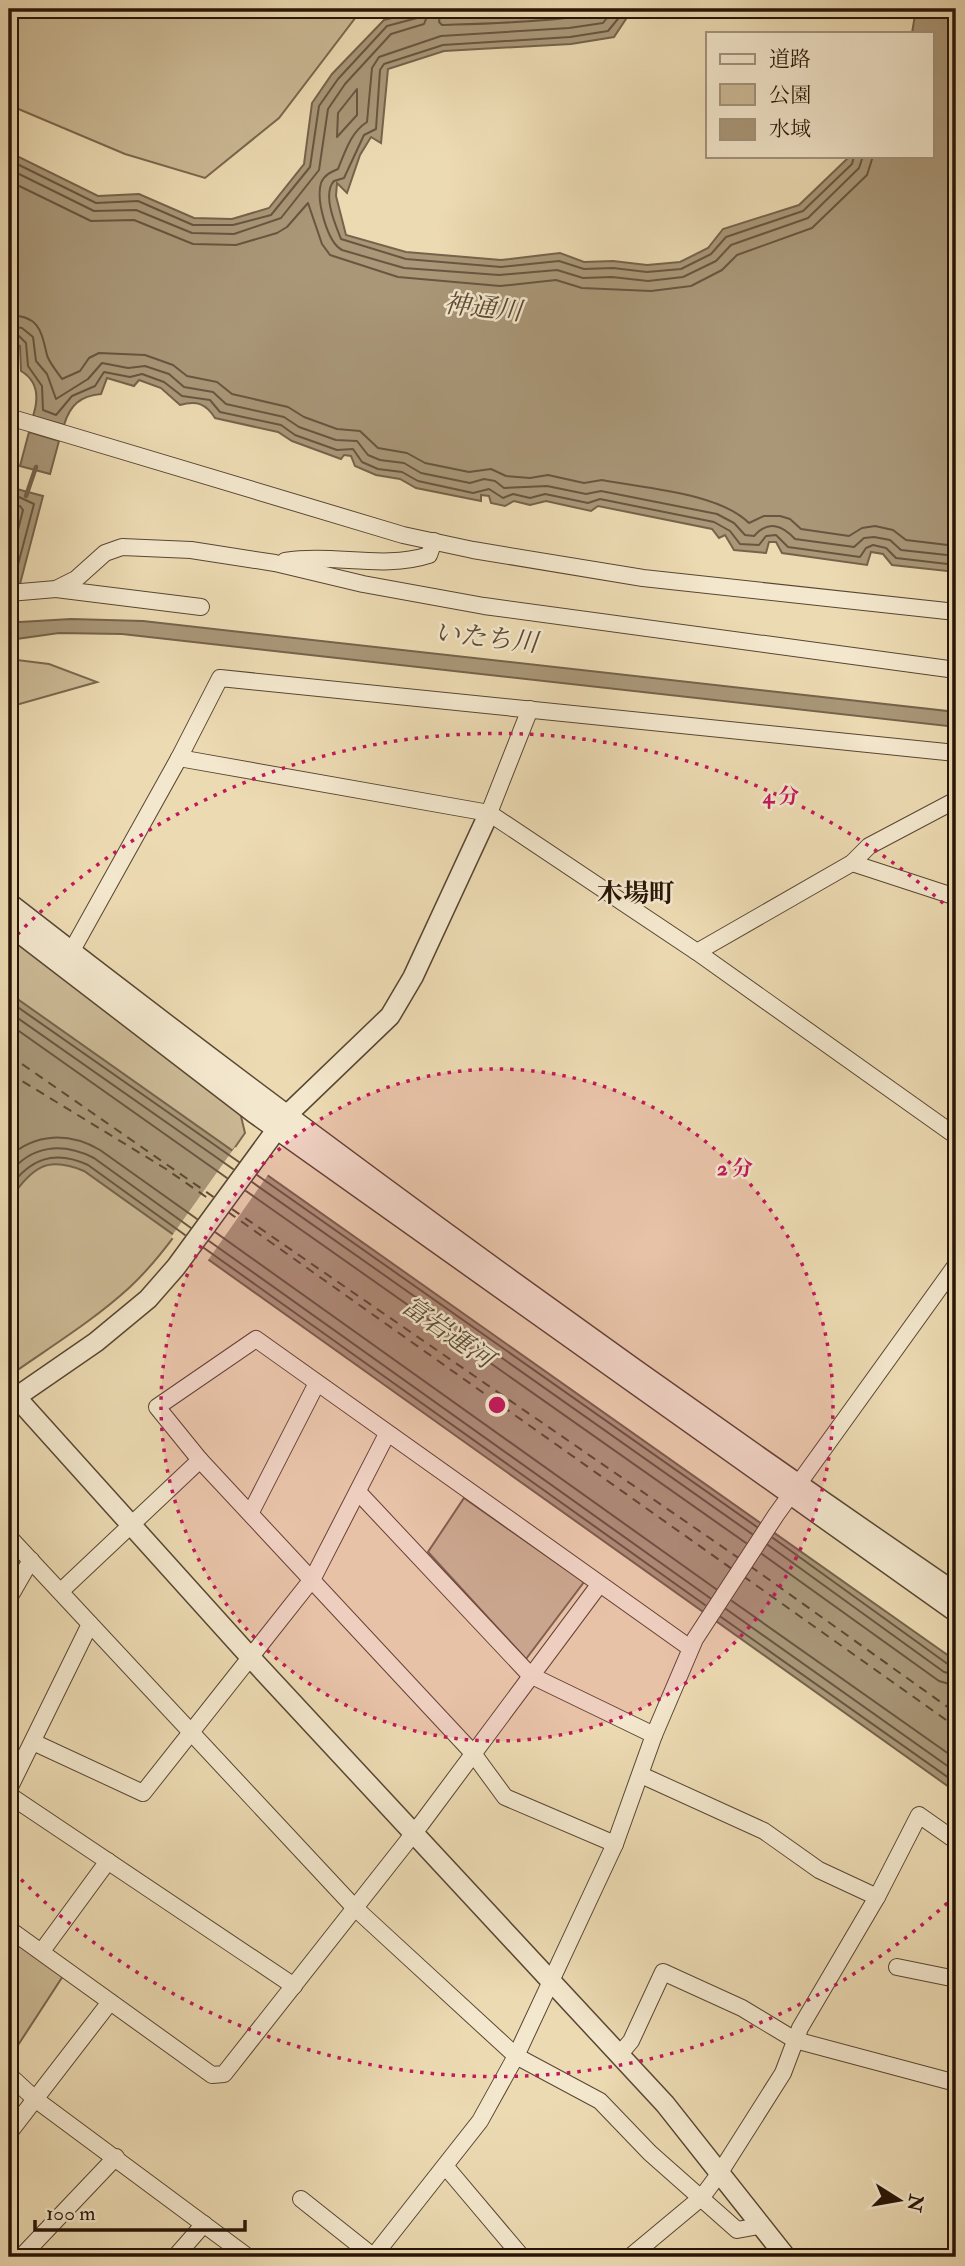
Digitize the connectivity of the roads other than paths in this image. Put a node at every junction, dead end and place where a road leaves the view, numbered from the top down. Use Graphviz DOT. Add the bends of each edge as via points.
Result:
graph roads {
  1 [pos="9,417"];
  2 [pos="434,541"];
  3 [pos="275,563"];
  4 [pos="56,589"];
  5 [pos="13,593"];
  6 [pos="201,607"];
  7 [pos="956,612"];
  8 [pos="956,670"];
  9 [pos="530,709"];
  10 [pos="956,753"];
  11 [pos="179,758"];
  12 [pos="956,800"];
  13 [pos="489,813"];
  14 [pos="852,863"];
  15 [pos="956,897"];
  16 [pos="9,903"];
  17 [pos="9,925"];
  18 [pos="697,952"];
  19 [pos="67,959"];
  20 [pos="282,1121"];
  21 [pos="956,1136"];
  22 [pos="956,1265"];
  23 [pos="317,1383"];
  24 [pos="13,1400"];
  25 [pos="387,1434"];
  26 [pos="200,1460"];
  27 [pos="795,1489"];
  28 [pos="359,1493"];
  29 [pos="251,1512"];
  30 [pos="130,1525"];
  31 [pos="9,1537"];
  32 [pos="31,1560"];
  33 [pos="313,1578"];
  34 [pos="599,1585"];
  35 [pos="61,1591"];
  36 [pos="956,1593"];
  37 [pos="9,1598"];
  38 [pos="956,1612"];
  39 [pos="90,1624"];
  40 [pos="690,1648"];
  41 [pos="251,1658"];
  42 [pos="530,1675"];
  43 [pos="193,1734"];
  44 [pos="654,1735"];
  45 [pos="33,1742"];
  46 [pos="472,1752"];
  47 [pos="641,1775"];
  48 [pos="9,1792"];
  49 [pos="413,1832"];
  50 [pos="956,1841"];
  51 [pos="615,1844"];
  52 [pos="108,1861"];
  53 [pos="877,1897"];
  54 [pos="354,1907"];
  55 [pos="9,1929"];
  56 [pos="42,1951"];
  57 [pos="897,1967"];
  58 [pos="956,1979"];
  59 [pos="552,1983"];
  60 [pos="294,1986"];
  61 [pos="110,2002"];
  62 [pos="795,2040"];
  63 [pos="619,2055"];
  64 [pos="516,2056"];
  65 [pos="9,2075"];
  66 [pos="956,2083"];
  67 [pos="36,2099"];
  68 [pos="9,2133"];
  69 [pos="116,2157"];
  70 [pos="446,2167"];
  71 [pos="719,2174"];
  72 [pos="702,2197"];
  73 [pos="301,2199"];
  74 [pos="204,2224"];
  75 [pos="759,2226"];
  76 [pos="21,2257"];
  77 [pos="176,2257"];
  78 [pos="248,2257"];
  79 [pos="374,2257"];
  80 [pos="523,2257"];
  81 [pos="630,2257"];
  82 [pos="786,2257"];
  1 -- 2 [label="street"];
  2 -- 3 [label="street" via="429,555 404,563 313,557"];
  2 -- 7 [label="street" via="643,578"];
  3 -- 4 [label="street" via="191,550 122,547 105,553 76,579"];
  3 -- 8 [label="street" via="484,606"];
  4 -- 5 [label="street"];
  4 -- 6 [label="street"];
  9 -- 10 [label="street"];
  9 -- 11 [label="street" via="220,678"];
  9 -- 13 [label="street"];
  11 -- 13 [label="street"];
  11 -- 19 [label="street"];
  12 -- 14 [label="street" via="869,846"];
  13 -- 18 [label="street"];
  13 -- 20 [label="street" via="401,1000"];
  14 -- 15 [label="street"];
  14 -- 18 [label="street"];
  16 -- 19 [label="street"];
  17 -- 19 [label="street"];
  18 -- 21 [label="street"];
  19 -- 20 [label="street"];
  20 -- 24 [label="street" via="176,1267 130,1316"];
  20 -- 27 [label="street" via="521,1286"];
  22 -- 27 [label="street"];
  23 -- 25 [label="street"];
  23 -- 26 [label="street" via="256,1339 157,1407"];
  23 -- 29 [label="street"];
  24 -- 30 [label="street"];
  25 -- 28 [label="street"];
  25 -- 34 [label="street"];
  26 -- 29 [label="street"];
  26 -- 30 [label="street"];
  27 -- 36 [label="street"];
  27 -- 38 [label="street"];
  27 -- 40 [label="street"];
  28 -- 33 [label="street"];
  28 -- 42 [label="street"];
  29 -- 33 [label="street"];
  30 -- 35 [label="street"];
  30 -- 41 [label="street"];
  31 -- 32 [label="street"];
  32 -- 35 [label="street"];
  32 -- 37 [label="street"];
  33 -- 41 [label="street"];
  33 -- 46 [label="street"];
  34 -- 40 [label="street"];
  34 -- 42 [label="street"];
  35 -- 39 [label="street"];
  39 -- 43 [label="street"];
  39 -- 45 [label="street"];
  40 -- 44 [label="street"];
  41 -- 43 [label="street"];
  41 -- 49 [label="street"];
  42 -- 44 [label="street"];
  42 -- 46 [label="street"];
  43 -- 45 [label="street" via="143,1793"];
  43 -- 54 [label="street"];
  44 -- 47 [label="street"];
  45 -- 48 [label="street"];
  46 -- 49 [label="street"];
  46 -- 51 [label="street" via="505,1797"];
  47 -- 51 [label="street"];
  47 -- 53 [label="street" via="764,1831 819,1870"];
  48 -- 52 [label="street"];
  49 -- 54 [label="street"];
  49 -- 59 [label="street"];
  50 -- 53 [label="street" via="919,1815"];
  51 -- 59 [label="street"];
  52 -- 56 [label="street"];
  52 -- 60 [label="street"];
  53 -- 62 [label="street"];
  54 -- 60 [label="street"];
  54 -- 64 [label="street"];
  55 -- 56 [label="street"];
  56 -- 61 [label="street"];
  57 -- 58 [label="street"];
  59 -- 63 [label="street"];
  59 -- 64 [label="street"];
  60 -- 61 [label="street" via="224,2074 212,2075"];
  61 -- 67 [label="street"];
  62 -- 63 [label="street" via="742,2008 663,1972 631,2041"];
  62 -- 66 [label="street"];
  62 -- 71 [label="street" via="783,2073"];
  63 -- 71 [label="street"];
  64 -- 70 [label="street" via="480,2121"];
  64 -- 72 [label="street" via="600,2101 650,2153"];
  65 -- 67 [label="street"];
  67 -- 68 [label="street"];
  67 -- 69 [label="street"];
  69 -- 74 [label="street"];
  69 -- 76 [label="street"];
  70 -- 79 [label="street"];
  70 -- 80 [label="street"];
  71 -- 72 [label="street"];
  71 -- 75 [label="street"];
  72 -- 75 [label="street" via="737,2230"];
  72 -- 81 [label="street"];
  73 -- 79 [label="street"];
  74 -- 77 [label="street"];
  74 -- 78 [label="street"];
  75 -- 82 [label="street"];
}
